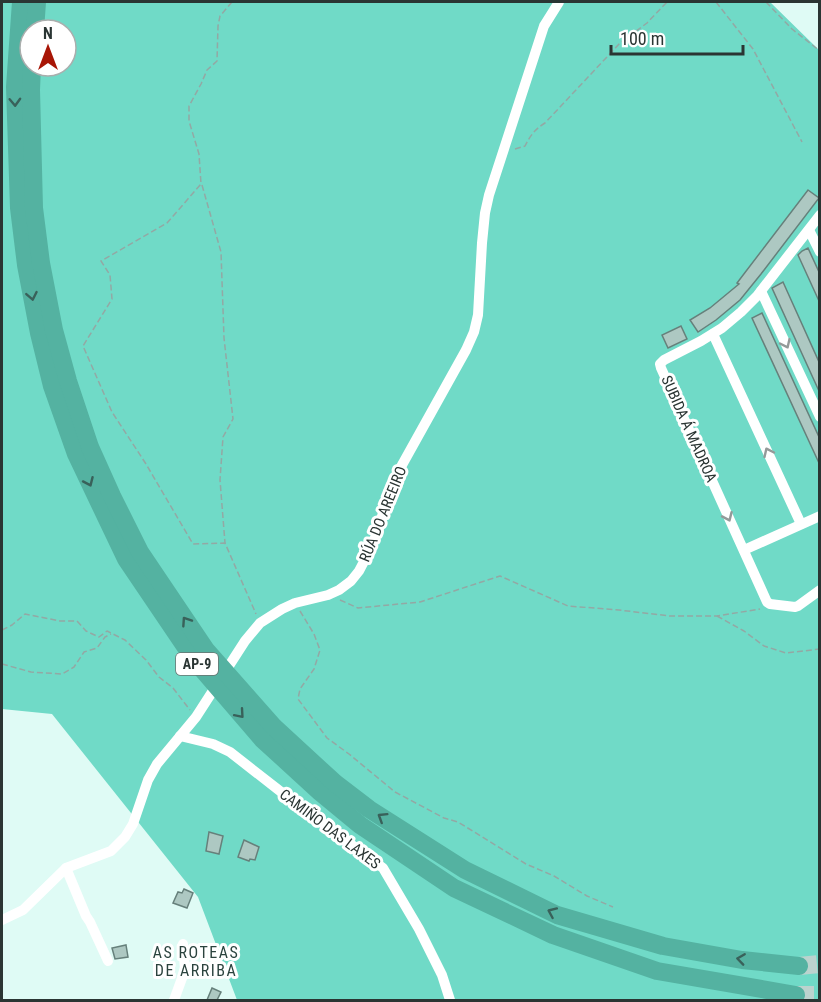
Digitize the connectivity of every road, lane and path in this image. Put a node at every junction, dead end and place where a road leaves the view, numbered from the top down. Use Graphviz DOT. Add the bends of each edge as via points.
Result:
graph roads {
  1 [pos="21,2"];
  2 [pos="36,2"];
  3 [pos="232,2"];
  4 [pos="559,2"];
  5 [pos="667,2"];
  6 [pos="716,2"];
  7 [pos="766,2"];
  8 [pos="35,18"];
  9 [pos="819,51"];
  10 [pos="32,78"];
  11 [pos="802,142"];
  12 [pos="504,148"];
  13 [pos="201,184"];
  14 [pos="819,215"];
  15 [pos="809,230"];
  16 [pos="819,252"];
  17 [pos="761,291"];
  18 [pos="713,334"];
  19 [pos="819,417"];
  20 [pos="819,516"];
  21 [pos="801,524"];
  22 [pos="225,543"];
  23 [pos="744,550"];
  24 [pos="819,591"];
  25 [pos="328,595"];
  26 [pos="295,603"];
  27 [pos="762,609"];
  28 [pos="717,616"];
  29 [pos="260,623"];
  30 [pos="2,630"];
  31 [pos="112,634"];
  32 [pos="819,650"];
  33 [pos="2,664"];
  34 [pos="196,718"];
  35 [pos="180,736"];
  36 [pos="66,868"];
  37 [pos="613,907"];
  38 [pos="2,920"];
  39 [pos="183,944"];
  40 [pos="108,961"];
  41 [pos="799,966"];
  42 [pos="796,995"];
  43 [pos="174,1000"];
  44 [pos="450,1000"];
  1 -- 42 [label="highway, AP-9, one-way" via="15,87 19,208 26,265 52,386 76,454 126,559 195,661 262,739 320,792 360,825 454,888 553,935 657,971"];
  2 -- 8 [label="highway"];
  3 -- 13 [label="path" via="220,16 217,61 207,70 189,106"];
  4 -- 12 [label="street, RÚA DO AREEIRO" via="544,26"];
  5 -- 12 [label="path" via="620,43 538,127 525,146"];
  6 -- 11 [label="path" via="753,49"];
  7 -- 9 [label="path"];
  41 -- 10 [label="highway, AP-9, one-way" via="663,946 557,915 465,870 335,783 274,727 206,650 140,552 90,447 68,381 54,330 34,208"];
  12 -- 25 [label="street, RÚA DO AREEIRO" via="485,213 474,332 388,493 379,528 359,571 345,586"];
  13 -- 22 [label="path" via="221,252 224,338 233,419 223,437 220,480"];
  13 -- 22 [label="path" via="167,223 101,261 110,275 112,299 82,346 112,412 193,544"];
  14 -- 15 [label="street, SUBIDA Á MADROA"];
  15 -- 16 [label="street"];
  15 -- 17 [label="street, SUBIDA Á MADROA"];
  17 -- 18 [label="street, SUBIDA Á MADROA"];
  17 -- 19 [label="street, one-way"];
  21 -- 18 [label="street, one-way"];
  18 -- 23 [label="street, SUBIDA Á MADROA, one-way" via="660,364"];
  20 -- 21 [label="street"];
  21 -- 23 [label="street"];
  22 -- 29 [label="path"];
  23 -- 24 [label="street, SUBIDA Á MADROA" via="766,602 795,607"];
  25 -- 26 [label="street, RÚA DO AREEIRO"];
  25 -- 28 [label="path" via="358,608 420,602 500,576 568,606 670,616"];
  26 -- 29 [label="street, RÚA DO AREEIRO"];
  26 -- 37 [label="path" via="320,650 298,699 327,738 395,792"];
  27 -- 28 [label="path"];
  28 -- 32 [label="path" via="764,646 786,653"];
  29 -- 34 [label="street, RÚA DO AREEIRO"];
  30 -- 31 [label="path" via="26,614 77,621 99,637 106,631"];
  31 -- 33 [label="path" via="97,648 84,652 74,667 62,674 31,672"];
  31 -- 34 [label="path" via="146,660"];
  34 -- 35 [label="street, RÚA DO AREEIRO"];
  35 -- 36 [label="street, RÚA DO AREEIRO" via="148,780 134,824 125,837 111,851"];
  35 -- 44 [label="street, CAMIÑO DAS LAXES" via="230,752 383,868 419,929"];
  36 -- 38 [label="street, RÚA DO AREEIRO" via="22,910"];
  36 -- 40 [label="street"];
  39 -- 43 [label="street" via="184,970"];
}
